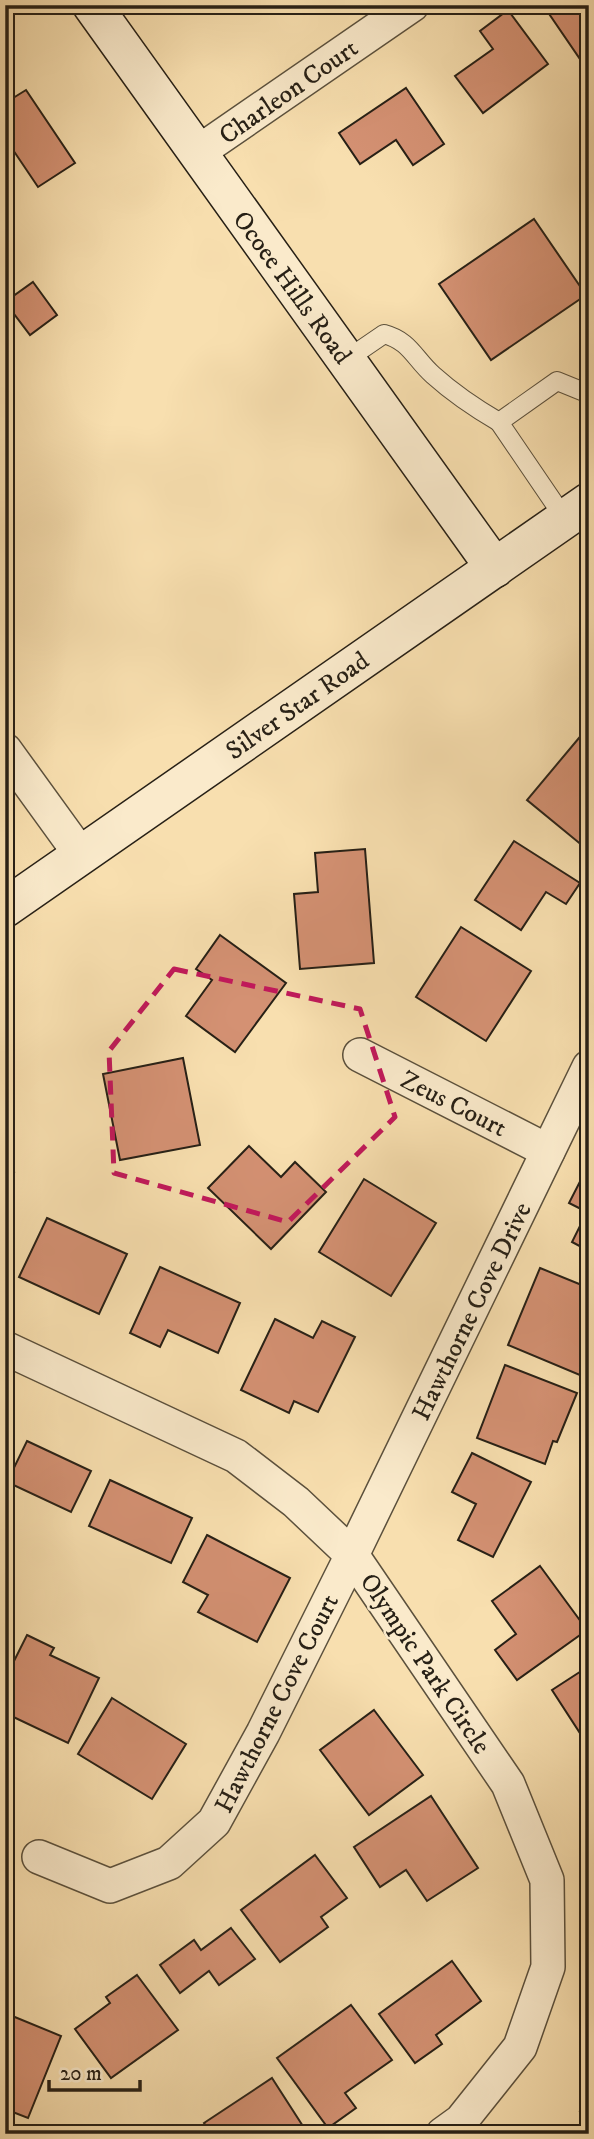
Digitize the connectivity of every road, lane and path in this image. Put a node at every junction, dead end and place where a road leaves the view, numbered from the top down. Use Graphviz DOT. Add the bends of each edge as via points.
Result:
graph roads {
  1 [pos="92,5"];
  2 [pos="412,5"];
  3 [pos="197,153"];
  4 [pos="346,360"];
  5 [pos="589,394"];
  6 [pos="499,422"];
  7 [pos="577,511"];
  8 [pos="495,568"];
  9 [pos="5,750"];
  10 [pos="81,855"];
  11 [pos="5,908"];
  12 [pos="360,1055"];
  13 [pos="589,1067"];
  14 [pos="548,1151"];
  15 [pos="5,1348"];
  16 [pos="352,1555"];
  17 [pos="39,1857"];
  18 [pos="443,2134"];
  1 -- 3 [label="street, Ocoee Hills Road"];
  2 -- 3 [label="street, Charleon Court"];
  3 -- 4 [label="street, Ocoee Hills Road"];
  4 -- 6 [label="lane" via="384,334 398,338 468,404"];
  4 -- 8 [label="street, Ocoee Hills Road"];
  5 -- 6 [label="lane" via="557,381"];
  6 -- 7 [label="lane"];
  7 -- 8 [label="street, Silver Star Road"];
  8 -- 10 [label="street, Silver Star Road"];
  9 -- 10 [label="street"];
  10 -- 11 [label="street, Silver Star Road"];
  12 -- 14 [label="street, Zeus Court"];
  13 -- 14 [label="street, Hawthorne Cove Drive"];
  14 -- 16 [label="street, Hawthorne Cove Drive"];
  15 -- 16 [label="street, Olympic Park Circle" via="236,1456 296,1502"];
  16 -- 17 [label="street, Hawthorne Cove Court" via="215,1822 169,1863 110,1886"];
  16 -- 18 [label="street, Olympic Park Circle" via="508,1784 547,1880 548,1967 520,2047 461,2121"];
}
